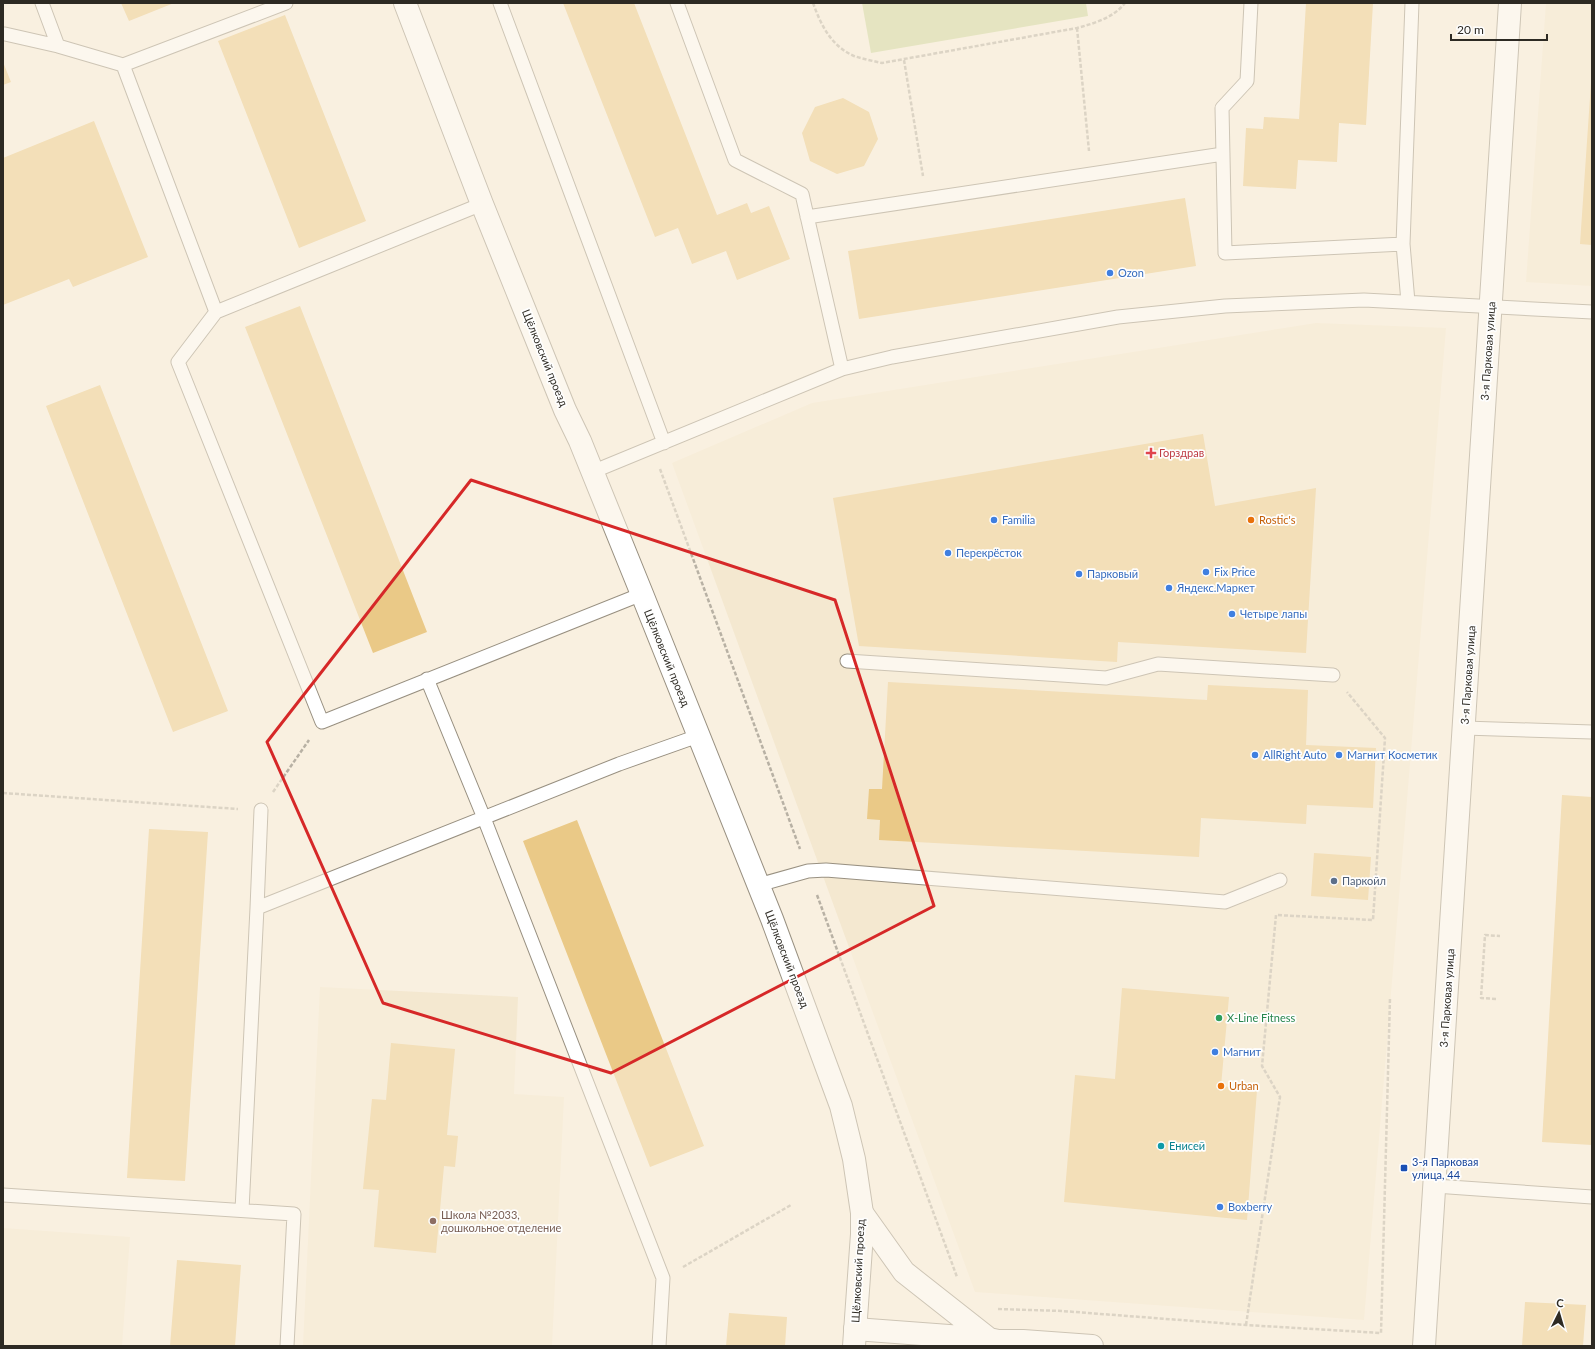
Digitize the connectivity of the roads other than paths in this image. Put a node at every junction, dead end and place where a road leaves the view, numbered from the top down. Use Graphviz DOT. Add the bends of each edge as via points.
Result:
graph roads {
  1 [pos="42,3"];
  2 [pos="286,3"];
  3 [pos="405,3"];
  4 [pos="500,3"];
  5 [pos="677,3"];
  6 [pos="1251,3"];
  7 [pos="1412,3"];
  8 [pos="1510,3"];
  9 [pos="3,34"];
  10 [pos="58,46"];
  11 [pos="123,65"];
  12 [pos="1223,154"];
  13 [pos="482,204"];
  14 [pos="807,217"];
  15 [pos="1403,244"];
  16 [pos="1408,302"];
  17 [pos="1491,306"];
  18 [pos="216,312"];
  19 [pos="1592,312"];
  20 [pos="842,370"];
  21 [pos="658,445"];
  22 [pos="592,472"];
  23 [pos="642,594"];
  24 [pos="846,661"];
  25 [pos="1332,675"];
  26 [pos="427,679"];
  27 [pos="1464,728"];
  28 [pos="1592,732"];
  29 [pos="698,736"];
  30 [pos="261,810"];
  31 [pos="484,818"];
  32 [pos="1280,880"];
  33 [pos="758,885"];
  34 [pos="257,908"];
  35 [pos="1435,1186"];
  36 [pos="3,1195"];
  37 [pos="1592,1197"];
  38 [pos="242,1210"];
  39 [pos="862,1213"];
  40 [pos="855,1338"];
  41 [pos="989,1339"];
  42 [pos="287,1346"];
  43 [pos="659,1346"];
  44 [pos="1092,1346"];
  45 [pos="1424,1346"];
  1 -- 10 [label="lane"];
  2 -- 11 [label="lane"];
  3 -- 13 [label="street, Щёлковский проезд"];
  4 -- 21 [label="lane"];
  5 -- 14 [label="lane" via="735,160 802,194"];
  6 -- 12 [label="lane" via="1246,81 1222,108"];
  7 -- 15 [label="lane"];
  8 -- 17 [label="street, 3-я Парковая улица"];
  9 -- 10 [label="lane"];
  10 -- 11 [label="lane"];
  11 -- 18 [label="lane"];
  12 -- 14 [label="lane"];
  12 -- 15 [label="lane" via="1224,252"];
  13 -- 18 [label="lane"];
  13 -- 22 [label="street, Щёлковский проезд"];
  14 -- 20 [label="lane"];
  15 -- 16 [label="lane"];
  16 -- 17 [label="lane"];
  16 -- 20 [label="lane" via="1364,300 1225,306 1118,317 892,357"];
  17 -- 19 [label="lane"];
  17 -- 27 [label="street, 3-я Парковая улица"];
  18 -- 26 [label="lane" via="178,362 322,722"];
  20 -- 21 [label="lane"];
  21 -- 22 [label="lane"];
  22 -- 23 [label="street, Щёлковский проезд"];
  23 -- 26 [label="lane"];
  23 -- 29 [label="street, Щёлковский проезд"];
  24 -- 25 [label="lane" via="1106,678 1158,664"];
  26 -- 31 [label="lane"];
  27 -- 28 [label="lane"];
  27 -- 35 [label="street, 3-я Парковая улица"];
  29 -- 31 [label="lane" via="619,764"];
  29 -- 33 [label="street, Щёлковский проезд"];
  30 -- 34 [label="lane"];
  31 -- 34 [label="lane"];
  31 -- 43 [label="lane" via="663,1278"];
  32 -- 33 [label="lane" via="1225,902 826,870 808,871"];
  33 -- 39 [label="street, Щёлковский проезд" via="841,1106 854,1159"];
  34 -- 38 [label="lane"];
  35 -- 37 [label="lane"];
  35 -- 45 [label="street, 3-я Парковая улица"];
  36 -- 38 [label="lane"];
  38 -- 42 [label="lane" via="294,1214"];
  39 -- 40 [label="street, Щёлковский проезд"];
  39 -- 41 [label="street" via="904,1272"];
  40 -- 41 [label="street"];
  41 -- 44 [label="street"];
}
